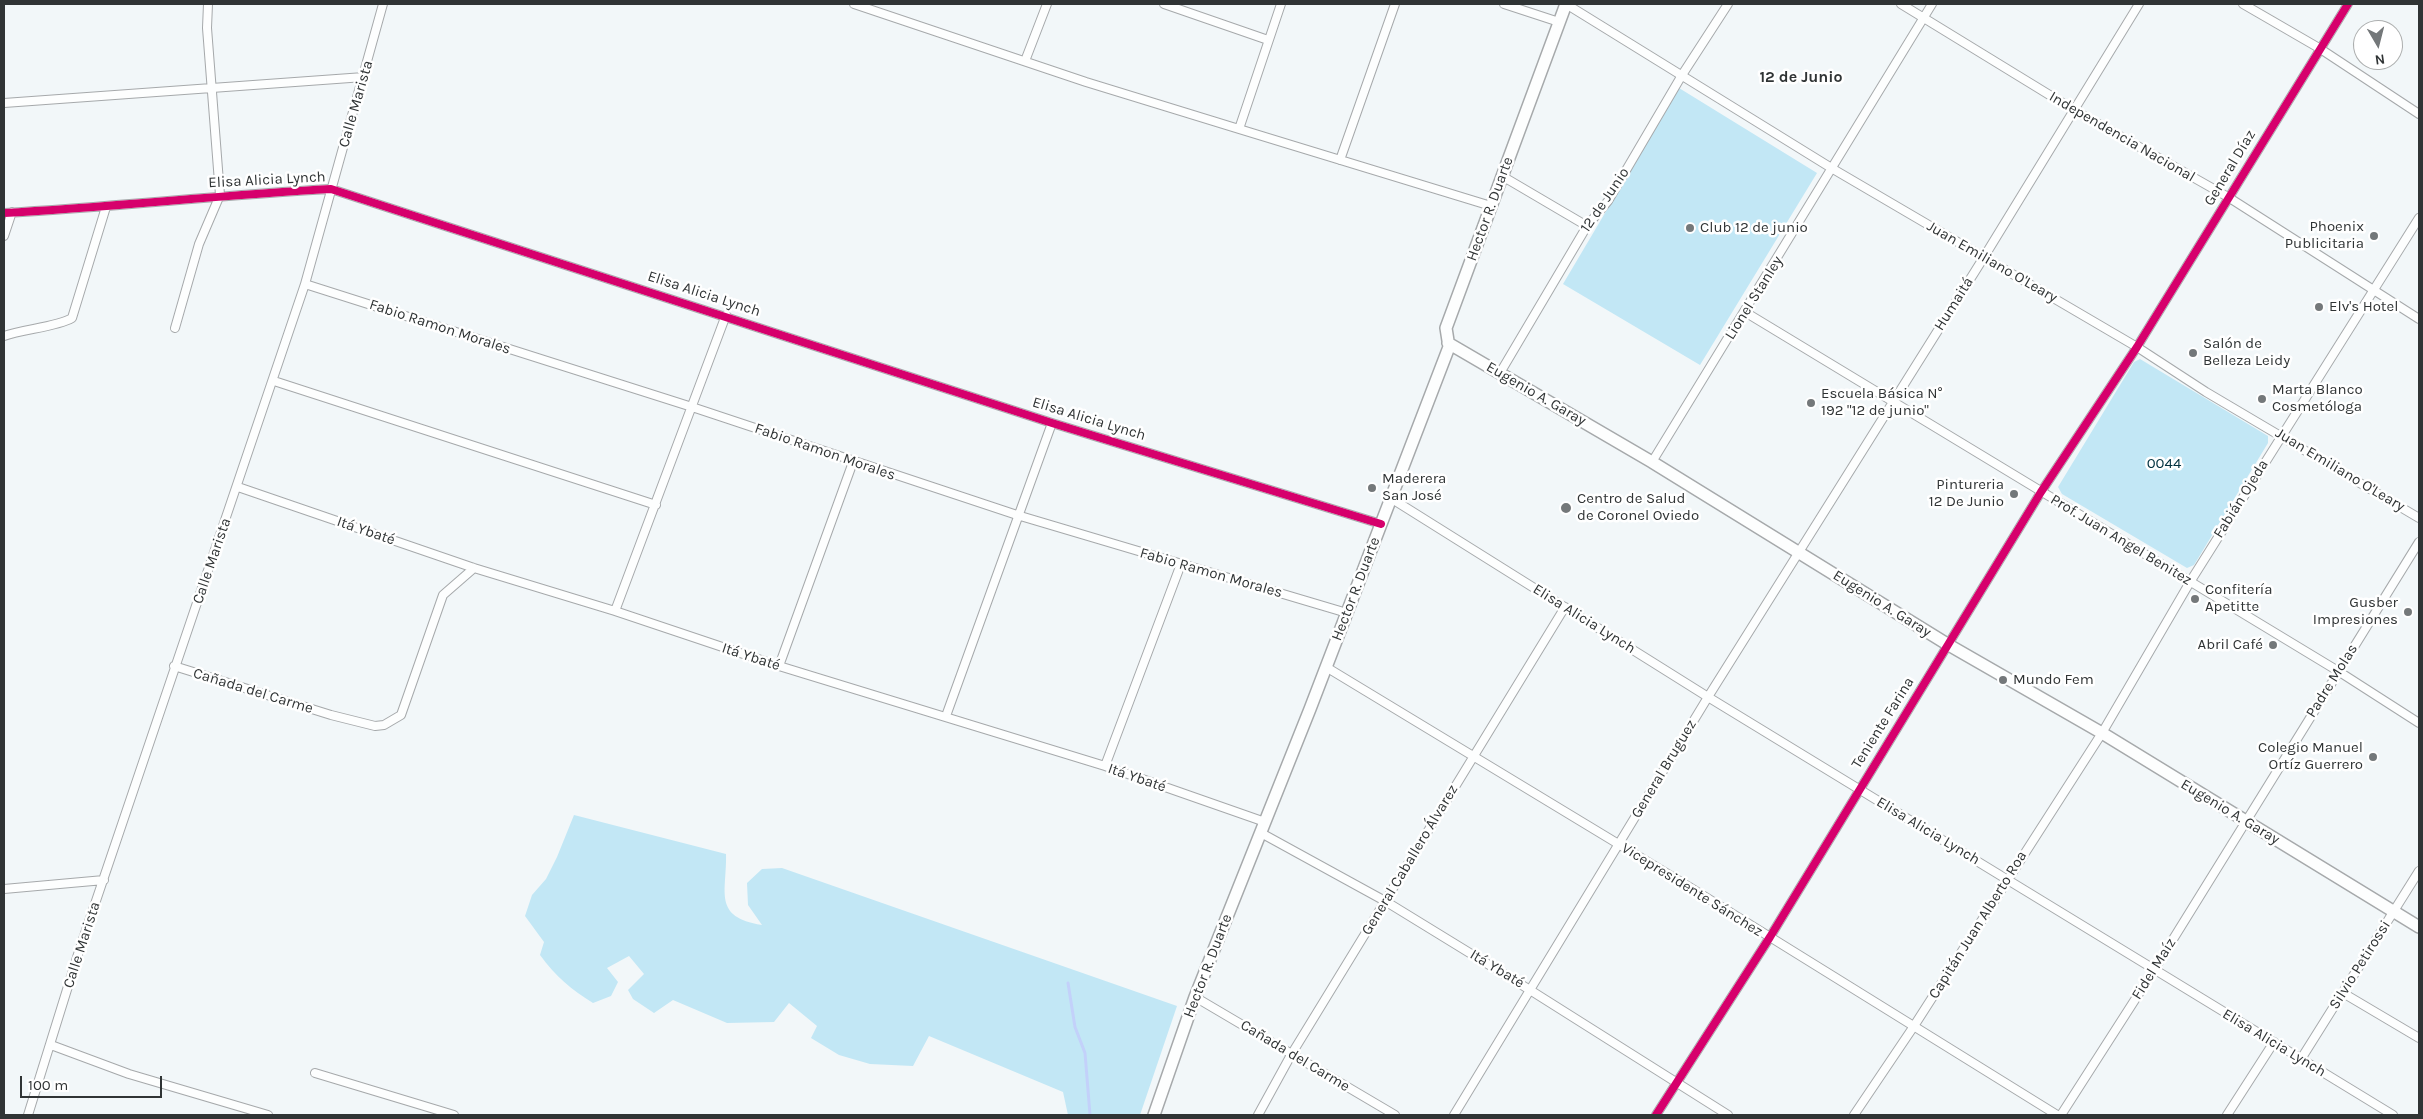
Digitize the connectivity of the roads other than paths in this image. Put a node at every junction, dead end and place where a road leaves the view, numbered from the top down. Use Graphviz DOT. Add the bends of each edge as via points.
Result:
graph roads {
  1 [pos="208,4"];
  2 [pos="383,4"];
  3 [pos="854,4"];
  4 [pos="1047,4"];
  5 [pos="1164,4"];
  6 [pos="1281,4"];
  7 [pos="1395,4"];
  8 [pos="1504,4"];
  9 [pos="1566,4"];
  10 [pos="1728,4"];
  11 [pos="1901,4"];
  12 [pos="1932,4"];
  13 [pos="2139,4"];
  14 [pos="2243,4"];
  15 [pos="2348,4"];
  16 [pos="1923,18"];
  17 [pos="1559,22"];
  18 [pos="1268,40"];
  19 [pos="2319,48"];
  20 [pos="1025,61"];
  21 [pos="1682,75"];
  22 [pos="364,77"];
  23 [pos="213,88"];
  24 [pos="4,103"];
  25 [pos="2074,110"];
  26 [pos="2419,114"];
  27 [pos="1240,129"];
  28 [pos="1340,160"];
  29 [pos="1833,169"];
  30 [pos="1502,176"];
  31 [pos="331,189"];
  32 [pos="220,195"];
  33 [pos="2228,197"];
  34 [pos="1491,206"];
  35 [pos="106,207"];
  36 [pos="8,213"];
  37 [pos="2419,218"];
  38 [pos="1587,226"];
  39 [pos="4,236"];
  40 [pos="1984,257"];
  41 [pos="305,284"];
  42 [pos="2373,290"];
  43 [pos="1745,312"];
  44 [pos="726,315"];
  45 [pos="2419,320"];
  46 [pos="175,328"];
  47 [pos="4,336"];
  48 [pos="1448,343"];
  49 [pos="2137,347"];
  50 [pos="1500,373"];
  51 [pos="274,381"];
  52 [pos="1892,402"];
  53 [pos="692,406"];
  54 [pos="1052,423"];
  55 [pos="2281,435"];
  56 [pos="854,462"];
  57 [pos="1652,462"];
  58 [pos="238,487"];
  59 [pos="2041,492"];
  60 [pos="1389,497"];
  61 [pos="656,505"];
  62 [pos="1017,515"];
  63 [pos="2419,518"];
  64 [pos="1381,524"];
  65 [pos="2419,542"];
  66 [pos="1798,552"];
  67 [pos="1181,564"];
  68 [pos="474,568"];
  69 [pos="2190,582"];
  70 [pos="1565,607"];
  71 [pos="615,611"];
  72 [pos="1347,613"];
  73 [pos="1947,644"];
  74 [pos="174,666"];
  75 [pos="779,666"];
  76 [pos="1326,667"];
  77 [pos="2338,671"];
  78 [pos="1708,697"];
  79 [pos="946,716"];
  80 [pos="2419,723"];
  81 [pos="2102,733"];
  82 [pos="1473,757"];
  83 [pos="1105,766"];
  84 [pos="1859,789"];
  85 [pos="2246,821"];
  86 [pos="1263,827"];
  87 [pos="1619,844"];
  88 [pos="2419,871"];
  89 [pos="2007,879"];
  90 [pos="104,880"];
  91 [pos="4,889"];
  92 [pos="1385,901"];
  93 [pos="2394,912"];
  94 [pos="2419,927"];
  95 [pos="1770,937"];
  96 [pos="2154,970"];
  97 [pos="1530,990"];
  98 [pos="2343,993"];
  99 [pos="1195,997"];
  100 [pos="1914,1026"];
  101 [pos="2419,1038"];
  102 [pos="2274,1042"];
  103 [pos="51,1045"];
  104 [pos="1291,1054"];
  105 [pos="2301,1059"];
  106 [pos="315,1072"];
  107 [pos="1677,1083"];
  108 [pos="28,1115"];
  109 [pos="266,1115"];
  110 [pos="454,1115"];
  111 [pos="1154,1115"];
  112 [pos="1258,1115"];
  113 [pos="1395,1115"];
  114 [pos="1454,1115"];
  115 [pos="1656,1115"];
  116 [pos="1728,1115"];
  117 [pos="1854,1115"];
  118 [pos="2059,1115"];
  119 [pos="2227,1115"];
  120 [pos="2393,1115"];
  1 -- 23 [label="street"];
  2 -- 22 [label="street, Calle Marista"];
  3 -- 20 [label="street"];
  4 -- 20 [label="street"];
  5 -- 18 [label="street"];
  6 -- 18 [label="street"];
  7 -- 28 [label="street"];
  8 -- 17 [label="street"];
  9 -- 17 [label="street, Hector R. Duarte"];
  9 -- 21 [label="street, Juan Emiliano O'Leary"];
  10 -- 21 [label="street, 12 de Junio"];
  11 -- 16 [label="street, Independencia Nacional"];
  12 -- 16 [label="street, Lionel Stanley"];
  13 -- 25 [label="street, Humaitá"];
  14 -- 19 [label="street"];
  15 -- 19 [label="street, General Díaz"];
  16 -- 25 [label="street, Independencia Nacional"];
  16 -- 29 [label="street, Lionel Stanley"];
  17 -- 30 [label="street, Hector R. Duarte"];
  18 -- 27 [label="street"];
  19 -- 26 [label="street"];
  19 -- 33 [label="street, General Díaz"];
  20 -- 27 [label="street"];
  21 -- 29 [label="street, Juan Emiliano O'Leary"];
  21 -- 38 [label="street, 12 de Junio" via="1608,201"];
  22 -- 23 [label="street"];
  22 -- 31 [label="street, Calle Marista"];
  23 -- 24 [label="street"];
  23 -- 32 [label="street"];
  25 -- 33 [label="street, Independencia Nacional"];
  25 -- 40 [label="street, Humaitá"];
  27 -- 28 [label="street"];
  28 -- 34 [label="street"];
  29 -- 40 [label="street, Juan Emiliano O'Leary"];
  29 -- 43 [label="street, Lionel Stanley"];
  30 -- 34 [label="street, Hector R. Duarte"];
  30 -- 38 [label="street"];
  31 -- 32 [label="street, Elisa Alicia Lynch"];
  31 -- 41 [label="street, Calle Marista"];
  31 -- 44 [label="street, Elisa Alicia Lynch"];
  32 -- 35 [label="street, Elisa Alicia Lynch"];
  32 -- 46 [label="street" via="199,244"];
  33 -- 42 [label="street, Independencia Nacional"];
  33 -- 49 [label="street, General Díaz"];
  34 -- 48 [label="street, Hector R. Duarte" via="1446,328"];
  35 -- 36 [label="street, Elisa Alicia Lynch"];
  35 -- 47 [label="street" via="72,318 65,323"];
  36 -- 39 [label="street"];
  37 -- 42 [label="street, Fabián Ojeda"];
  38 -- 50 [label="street, 12 de Junio"];
  40 -- 49 [label="street, Juan Emiliano O'Leary"];
  40 -- 52 [label="street, Humaitá"];
  41 -- 51 [label="street, Calle Marista"];
  41 -- 53 [label="street, Fabio Ramon Morales"];
  42 -- 45 [label="street, Independencia Nacional"];
  42 -- 55 [label="street, Fabián Ojeda"];
  43 -- 52 [label="street, Prof. Juan Angel Benitez"];
  43 -- 57 [label="street, Lionel Stanley"];
  44 -- 53 [label="street"];
  44 -- 54 [label="street, Elisa Alicia Lynch"];
  48 -- 50 [label="street, Eugenio A. Garay"];
  48 -- 60 [label="street, Hector R. Duarte"];
  49 -- 55 [label="street, Juan Emiliano O'Leary"];
  49 -- 59 [label="street, Teniente Farina"];
  50 -- 57 [label="street, Eugenio A. Garay"];
  51 -- 58 [label="street, Calle Marista"];
  51 -- 61 [label="street"];
  52 -- 59 [label="street, Prof. Juan Angel Benitez"];
  52 -- 66 [label="street, Humaitá"];
  53 -- 56 [label="street, Fabio Ramon Morales"];
  53 -- 61 [label="street"];
  54 -- 62 [label="street"];
  54 -- 64 [label="street, Elisa Alicia Lynch"];
  55 -- 63 [label="street, Juan Emiliano O'Leary"];
  55 -- 69 [label="street, Fabián Ojeda"];
  56 -- 62 [label="street, Fabio Ramon Morales"];
  56 -- 75 [label="street"];
  57 -- 66 [label="street, Eugenio A. Garay"];
  58 -- 68 [label="street, Itá Ybaté"];
  58 -- 74 [label="street, Calle Marista"];
  59 -- 69 [label="street, Prof. Juan Angel Benitez"];
  59 -- 73 [label="street, Teniente Farina"];
  60 -- 64 [label="street, Hector R. Duarte"];
  60 -- 70 [label="street, Elisa Alicia Lynch"];
  61 -- 71 [label="street"];
  62 -- 67 [label="street, Fabio Ramon Morales"];
  62 -- 79 [label="street"];
  64 -- 72 [label="street, Hector R. Duarte"];
  65 -- 77 [label="street, Padre Molas"];
  66 -- 73 [label="street, Eugenio A. Garay"];
  66 -- 78 [label="street, General Bruguez"];
  67 -- 72 [label="street, Fabio Ramon Morales"];
  67 -- 83 [label="street"];
  68 -- 71 [label="street, Itá Ybaté"];
  68 -- 74 [label="street, Cañada del Carme" via="443,595 401,716 384,725 331,716"];
  69 -- 77 [label="street, Prof. Juan Angel Benitez"];
  69 -- 81 [label="street, Fabián Ojeda"];
  70 -- 78 [label="street, Elisa Alicia Lynch"];
  70 -- 82 [label="street, General Caballero Álvarez"];
  71 -- 75 [label="street, Itá Ybaté"];
  72 -- 76 [label="street, Hector R. Duarte"];
  73 -- 81 [label="street, Eugenio A. Garay"];
  73 -- 84 [label="street, Teniente Farina"];
  74 -- 90 [label="street, Calle Marista"];
  75 -- 79 [label="street, Itá Ybaté"];
  76 -- 82 [label="street, Vicepresidente Sánchez"];
  76 -- 86 [label="street, Hector R. Duarte"];
  77 -- 80 [label="street, Prof. Juan Angel Benitez"];
  77 -- 85 [label="street, Padre Molas"];
  78 -- 84 [label="street, Elisa Alicia Lynch"];
  78 -- 87 [label="street, General Bruguez"];
  79 -- 83 [label="street, Itá Ybaté"];
  81 -- 85 [label="street, Eugenio A. Garay"];
  81 -- 89 [label="street, Capitán Juan Alberto Roa"];
  82 -- 87 [label="street, Vicepresidente Sánchez"];
  82 -- 92 [label="street, General Caballero Álvarez"];
  83 -- 86 [label="street, Itá Ybaté"];
  84 -- 89 [label="street, Elisa Alicia Lynch"];
  84 -- 95 [label="street, Teniente Farina"];
  85 -- 93 [label="street, Eugenio A. Garay"];
  85 -- 96 [label="street, Fidel Maíz"];
  86 -- 92 [label="street, Itá Ybaté"];
  86 -- 99 [label="street, Hector R. Duarte"];
  87 -- 95 [label="street, Vicepresidente Sánchez"];
  87 -- 97 [label="street, General Bruguez"];
  88 -- 93 [label="street, Silvio Petirossi"];
  89 -- 96 [label="street, Elisa Alicia Lynch"];
  89 -- 100 [label="street, Capitán Juan Alberto Roa"];
  90 -- 91 [label="street"];
  90 -- 103 [label="street, Calle Marista"];
  92 -- 97 [label="street, Itá Ybaté"];
  92 -- 104 [label="street, General Caballero Álvarez"];
  93 -- 94 [label="street, Eugenio A. Garay"];
  93 -- 98 [label="street, Silvio Petirossi"];
  95 -- 100 [label="street, Vicepresidente Sánchez"];
  95 -- 107 [label="street, Teniente Farina"];
  96 -- 102 [label="street, Elisa Alicia Lynch"];
  96 -- 118 [label="street, Fidel Maíz"];
  97 -- 107 [label="street, Itá Ybaté"];
  97 -- 114 [label="street, General Bruguez"];
  98 -- 101 [label="street"];
  98 -- 105 [label="street, Silvio Petirossi"];
  99 -- 104 [label="street, Cañada del Carme"];
  99 -- 111 [label="street, Hector R. Duarte"];
  100 -- 117 [label="street, Capitán Juan Alberto Roa"];
  100 -- 118 [label="street, Vicepresidente Sánchez"];
  102 -- 105 [label="street, Elisa Alicia Lynch"];
  102 -- 119 [label="street"];
  103 -- 108 [label="street, Calle Marista"];
  103 -- 109 [label="street" via="120,1071"];
  104 -- 112 [label="street, General Caballero Álvarez"];
  104 -- 113 [label="street, Cañada del Carme"];
  105 -- 120 [label="street, Elisa Alicia Lynch"];
  106 -- 110 [label="street"];
  107 -- 115 [label="street, Teniente Farina"];
  107 -- 116 [label="street, Itá Ybaté"];
}
